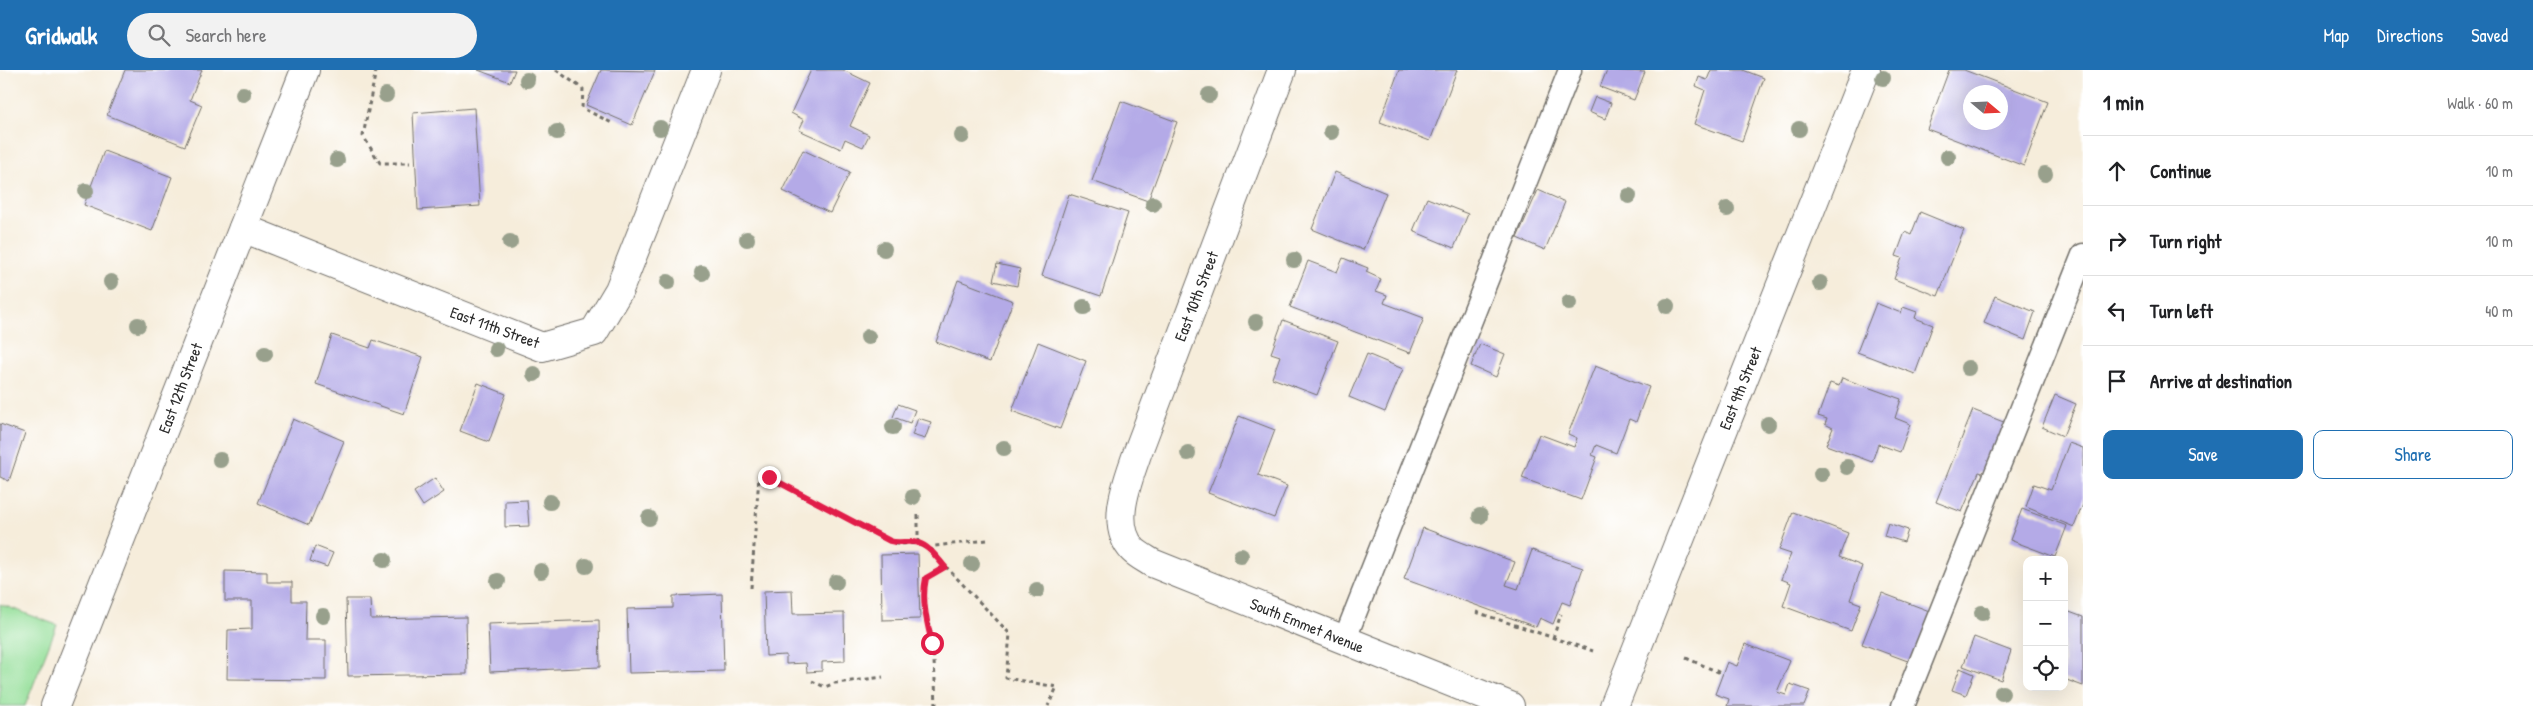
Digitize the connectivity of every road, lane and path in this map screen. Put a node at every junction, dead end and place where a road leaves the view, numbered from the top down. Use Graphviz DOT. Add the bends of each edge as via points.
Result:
graph roads {
  1 [pos="305,70"];
  2 [pos="376,70"];
  3 [pos="556,70"];
  4 [pos="706,70"];
  5 [pos="1282,70"];
  6 [pos="1570,70"];
  7 [pos="1866,70"];
  8 [pos="612,124"];
  9 [pos="410,163"];
  10 [pos="243,228"];
  11 [pos="2083,255"];
  12 [pos="918,515"];
  13 [pos="1120,524"];
  14 [pos="987,540"];
  15 [pos="918,543"];
  16 [pos="931,551"];
  17 [pos="945,567"];
  18 [pos="751,588"];
  19 [pos="1476,612"];
  20 [pos="1561,614"];
  21 [pos="1552,638"];
  22 [pos="1344,641"];
  23 [pos="1593,651"];
  24 [pos="1686,658"];
  25 [pos="1723,674"];
  26 [pos="882,677"];
  27 [pos="812,681"];
  28 [pos="55,706"];
  29 [pos="936,706"];
  30 [pos="1048,706"];
  31 [pos="1510,706"];
  32 [pos="1614,706"];
  33 [pos="1903,706"];
  1 -- 10 [label="street, East 12th Street"];
  2 -- 9 [label="path" via="363,136 380,162"];
  3 -- 8 [label="path" via="583,89 582,108"];
  4 -- 10 [label="street, East 11th Street" via="619,290 594,332 542,347"];
  5 -- 13 [label="street, East 10th Street" via="1123,493"];
  6 -- 22 [label="lane"];
  7 -- 32 [label="street, East 9th Street"];
  10 -- 28 [label="street, East 12th Street"];
  11 -- 33 [label="lane"];
  12 -- 15 [label="path"];
  13 -- 22 [label="street, South Emmet Avenue" via="1132,549 1152,563"];
  14 -- 16 [label="path" via="935,546"];
  15 -- 16 [label="path"];
  15 -- 18 [label="path" via="890,541 769,477 759,476"];
  16 -- 17 [label="path"];
  17 -- 29 [label="path" via="926,578 924,589"];
  17 -- 30 [label="path" via="1010,634 1006,678 1057,687"];
  19 -- 21 [label="path"];
  20 -- 21 [label="path"];
  21 -- 23 [label="path"];
  22 -- 31 [label="street, South Emmet Avenue"];
  24 -- 25 [label="path"];
  26 -- 27 [label="path" via="824,687"];
}
